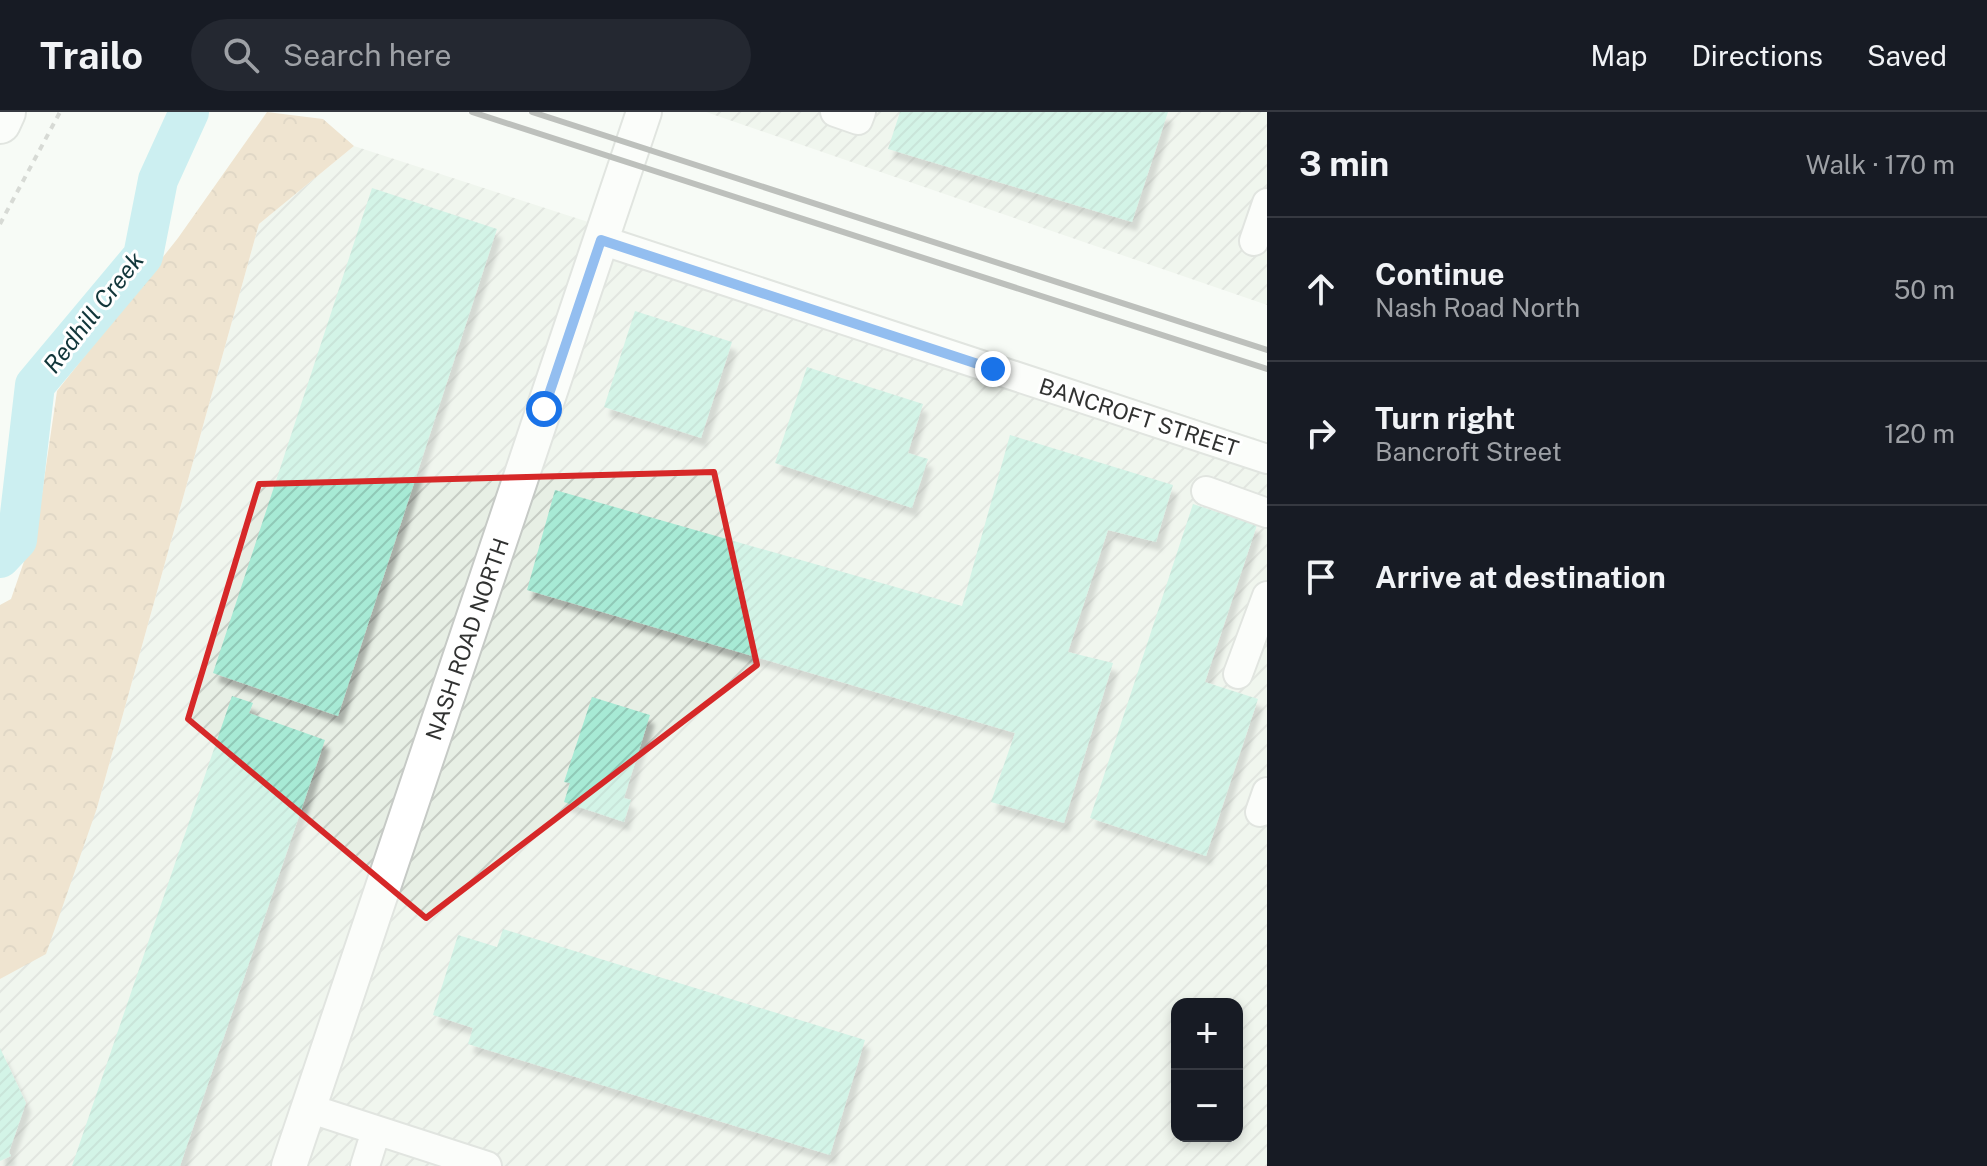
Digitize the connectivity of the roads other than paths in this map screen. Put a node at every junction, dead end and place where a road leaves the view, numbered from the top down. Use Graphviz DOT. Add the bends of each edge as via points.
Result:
graph roads {
  1 [pos="5,112"];
  2 [pos="644,112"];
  3 [pos="835,112"];
  4 [pos="861,112"];
  5 [pos="0,123"];
  6 [pos="1267,203"];
  7 [pos="601,240"];
  8 [pos="1254,241"];
  9 [pos="1267,459"];
  10 [pos="1206,491"];
  11 [pos="1267,513"];
  12 [pos="1267,596"];
  13 [pos="1238,674"];
  14 [pos="308,1108"];
  15 [pos="376,1131"];
  16 [pos="289,1166"];
  17 [pos="365,1166"];
  18 [pos="487,1166"];
  1 -- 5 [label="highway"];
  2 -- 7 [label="main road, NASH ROAD NORTH"];
  3 -- 4 [label="street" via="858,120"];
  6 -- 8 [label="street"];
  7 -- 9 [label="street, BANCROFT STREET"];
  7 -- 14 [label="main road, NASH ROAD NORTH"];
  10 -- 11 [label="street"];
  12 -- 13 [label="street"];
  14 -- 15 [label="street"];
  14 -- 16 [label="main road, NASH ROAD NORTH"];
  15 -- 17 [label="street"];
  15 -- 18 [label="street"];
}
